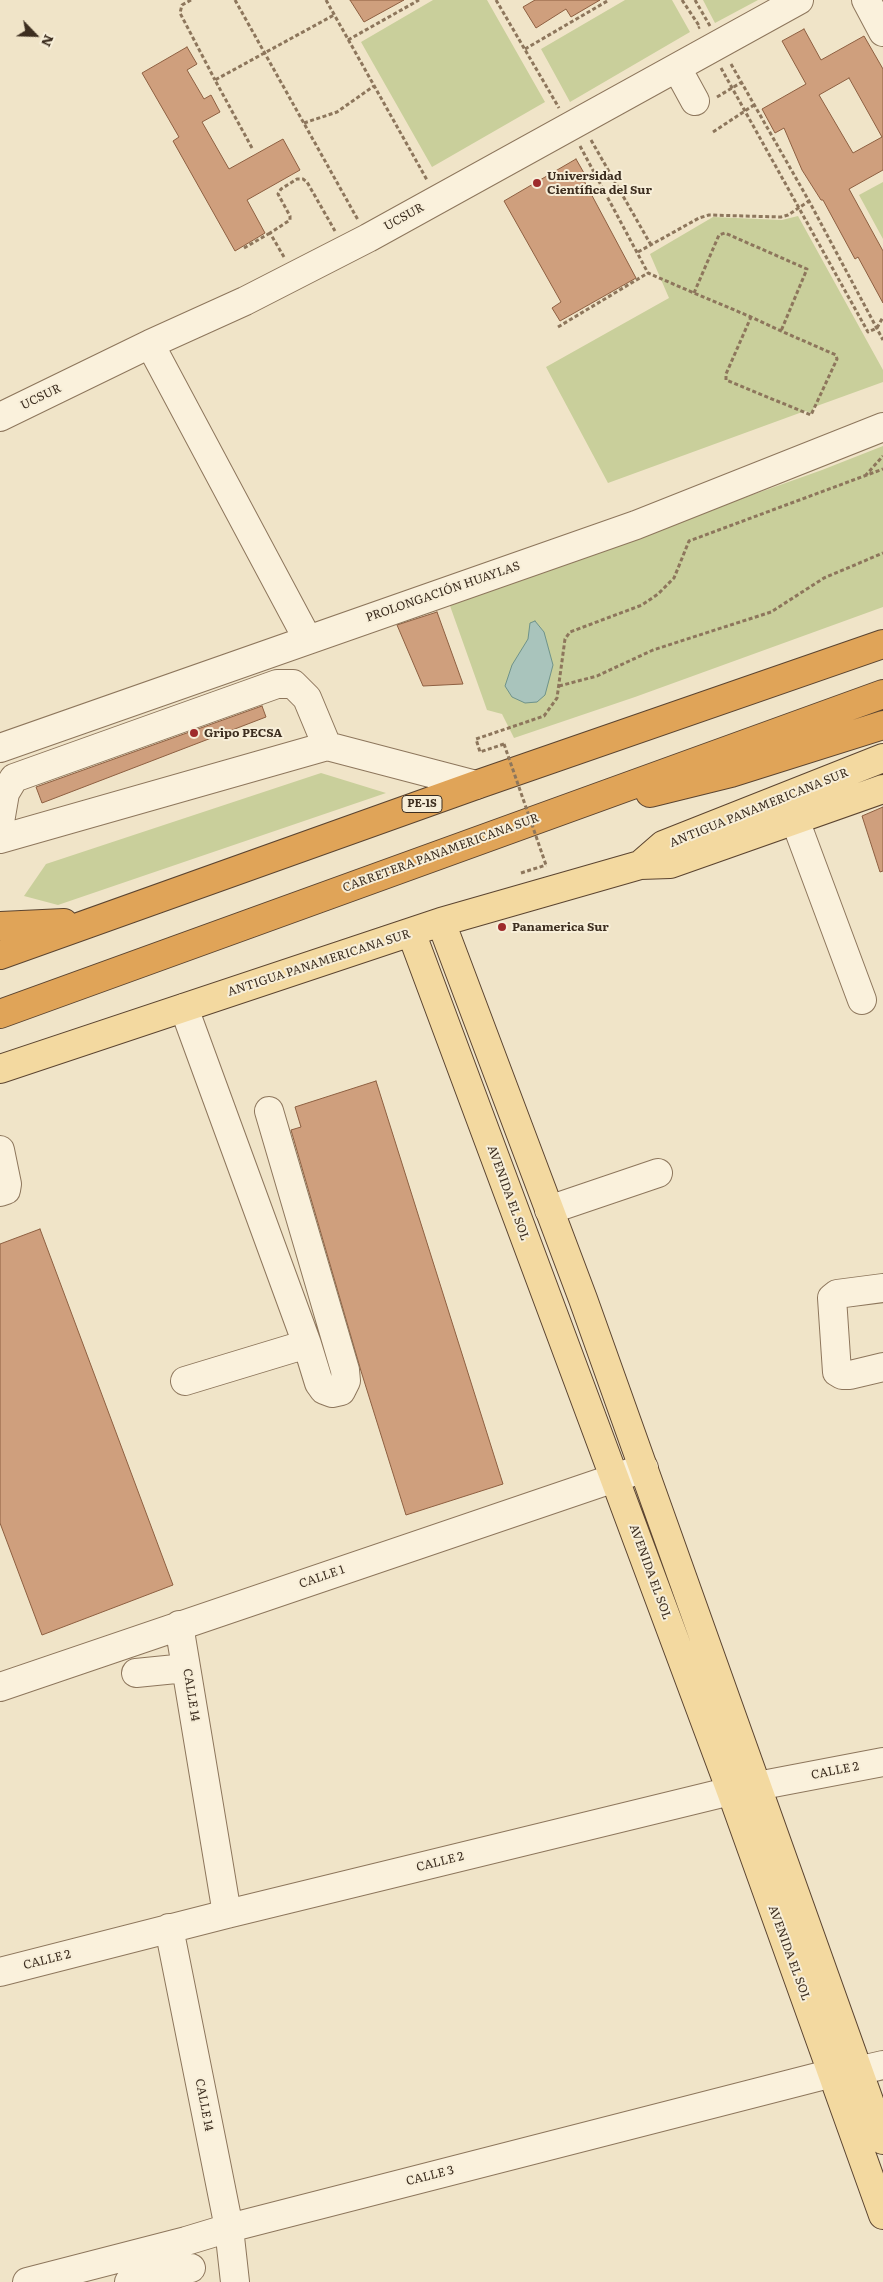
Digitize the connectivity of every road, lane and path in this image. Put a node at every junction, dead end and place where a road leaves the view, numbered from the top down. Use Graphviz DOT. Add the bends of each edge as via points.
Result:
graph roads {
  1 [pos="190,0"];
  2 [pos="235,0"];
  3 [pos="326,0"];
  4 [pos="419,0"];
  5 [pos="608,0"];
  6 [pos="695,0"];
  7 [pos="799,0"];
  8 [pos="866,0"];
  9 [pos="334,15"];
  10 [pos="883,32"];
  11 [pos="348,40"];
  12 [pos="710,40"];
  13 [pos="525,49"];
  14 [pos="265,54"];
  15 [pos="676,68"];
  16 [pos="215,80"];
  17 [pos="742,82"];
  18 [pos="374,86"];
  19 [pos="732,88"];
  20 [pos="705,100"];
  21 [pos="754,105"];
  22 [pos="745,111"];
  23 [pos="304,123"];
  24 [pos="713,132"];
  25 [pos="587,133"];
  26 [pos="252,148"];
  27 [pos="437,198"];
  28 [pos="809,202"];
  29 [pos="799,208"];
  30 [pos="336,231"];
  31 [pos="270,233"];
  32 [pos="368,238"];
  33 [pos="651,245"];
  34 [pos="244,248"];
  35 [pos="286,260"];
  36 [pos="648,273"];
  37 [pos="694,292"];
  38 [pos="751,317"];
  39 [pos="882,320"];
  40 [pos="558,327"];
  41 [pos="876,328"];
  42 [pos="781,330"];
  43 [pos="883,340"];
  44 [pos="150,344"];
  45 [pos="0,417"];
  46 [pos="883,427"];
  47 [pos="883,456"];
  48 [pos="883,469"];
  49 [pos="864,476"];
  50 [pos="883,553"];
  51 [pos="883,629"];
  52 [pos="308,640"];
  53 [pos="883,644"];
  54 [pos="844,657"];
  55 [pos="559,686"];
  56 [pos="883,694"];
  57 [pos="883,725"];
  58 [pos="327,746"];
  59 [pos="0,748"];
  60 [pos="883,758"];
  61 [pos="476,785"];
  62 [pos="883,789"];
  63 [pos="577,804"];
  64 [pos="794,820"];
  65 [pos="0,822"];
  66 [pos="0,839"];
  67 [pos="640,865"];
  68 [pos="516,875"];
  69 [pos="94,922"];
  70 [pos="441,922"];
  71 [pos="0,926"];
  72 [pos="411,932"];
  73 [pos="0,956"];
  74 [pos="862,1000"];
  75 [pos="184,1008"];
  76 [pos="0,1014"];
  77 [pos="0,1069"];
  78 [pos="269,1111"];
  79 [pos="0,1150"];
  80 [pos="658,1173"];
  81 [pos="0,1192"];
  82 [pos="550,1210"];
  83 [pos="883,1288"];
  84 [pos="307,1344"];
  85 [pos="883,1367"];
  86 [pos="185,1381"];
  87 [pos="644,1468"];
  88 [pos="615,1478"];
  89 [pos="179,1625"];
  90 [pos="186,1668"];
  91 [pos="136,1673"];
  92 [pos="0,1688"];
  93 [pos="883,1762"];
  94 [pos="758,1786"];
  95 [pos="731,1791"];
  96 [pos="227,1914"];
  97 [pos="169,1928"];
  98 [pos="0,1972"];
  99 [pos="858,2069"];
  100 [pos="883,2140"];
  101 [pos="883,2215"];
  102 [pos="229,2228"];
  103 [pos="186,2241"];
  104 [pos="192,2275"];
  105 [pos="27,2282"];
  106 [pos="129,2282"];
  107 [pos="235,2282"];
  1 -- 16 [label="path" via="182,5 180,13"];
  2 -- 14 [label="path"];
  3 -- 9 [label="path"];
  4 -- 11 [label="path"];
  5 -- 13 [label="path"];
  6 -- 12 [label="path"];
  7 -- 12 [label="street, UCSUR"];
  8 -- 10 [label="street"];
  9 -- 11 [label="path"];
  9 -- 14 [label="path"];
  11 -- 18 [label="path"];
  12 -- 15 [label="street, UCSUR"];
  12 -- 17 [label="path"];
  12 -- 19 [label="path"];
  14 -- 16 [label="path"];
  14 -- 23 [label="path"];
  15 -- 20 [label="street"];
  15 -- 27 [label="street, UCSUR"];
  16 -- 26 [label="path"];
  17 -- 19 [label="path"];
  17 -- 21 [label="path"];
  18 -- 23 [label="path" via="337,112"];
  18 -- 27 [label="path"];
  19 -- 20 [label="path"];
  19 -- 22 [label="path"];
  21 -- 22 [label="path"];
  21 -- 28 [label="path"];
  22 -- 24 [label="path"];
  22 -- 29 [label="path"];
  23 -- 32 [label="path"];
  25 -- 33 [label="path"];
  27 -- 32 [label="street, UCSUR"];
  28 -- 29 [label="path"];
  28 -- 41 [label="path"];
  29 -- 33 [label="path" via="781,217 709,214"];
  29 -- 41 [label="path" via="868,332"];
  30 -- 31 [label="path" via="307,182 300,178 280,190 278,197 290,220"];
  31 -- 34 [label="path"];
  31 -- 35 [label="path"];
  32 -- 44 [label="street, UCSUR" via="245,302"];
  33 -- 36 [label="path" via="638,252"];
  36 -- 37 [label="path"];
  36 -- 40 [label="path"];
  37 -- 38 [label="path"];
  37 -- 42 [label="path" via="719,235 725,232 807,269"];
  38 -- 42 [label="path"];
  38 -- 42 [label="path" via="726,380 811,415 837,356"];
  39 -- 41 [label="path"];
  41 -- 43 [label="path"];
  44 -- 45 [label="street, UCSUR"];
  44 -- 52 [label="street"];
  46 -- 52 [label="street, PROLONGACIÓN HUAYLAS" via="636,525"];
  47 -- 49 [label="path"];
  48 -- 49 [label="path"];
  49 -- 55 [label="path" via="689,541 674,578 658,594 642,605 570,632 565,639"];
  50 -- 55 [label="path" via="824,578 771,612 653,650 597,676"];
  51 -- 54 [label="highway"];
  52 -- 59 [label="street, PROLONGACIÓN HUAYLAS"];
  53 -- 54 [label="highway, PE-1S"];
  54 -- 61 [label="highway, PE-1S"];
  55 -- 68 [label="path, bridge" via="557,698 544,716 476,739 480,752 504,744 546,865"];
  56 -- 63 [label="highway, CARRETERA PANAMERICANA SUR"];
  57 -- 63 [label="highway" via="693,783"];
  58 -- 61 [label="street"];
  58 -- 65 [label="street" via="307,698 293,684 277,684 14,778 6,792"];
  58 -- 66 [label="street"];
  60 -- 67 [label="main road, ANTIGUA PANAMERICANA SUR" via="663,846"];
  61 -- 69 [label="highway, PE-1S"];
  62 -- 64 [label="main road, ANTIGUA PANAMERICANA SUR"];
  63 -- 76 [label="highway, CARRETERA PANAMERICANA SUR"];
  64 -- 67 [label="main road, ANTIGUA PANAMERICANA SUR" via="670,864"];
  64 -- 74 [label="street"];
  67 -- 70 [label="main road, ANTIGUA PANAMERICANA SUR"];
  69 -- 71 [label="highway"];
  69 -- 73 [label="highway, PE-1S"];
  70 -- 72 [label="main road, ANTIGUA PANAMERICANA SUR"];
  70 -- 82 [label="main road, AVENIDA EL SOL"];
  72 -- 75 [label="main road, ANTIGUA PANAMERICANA SUR"];
  72 -- 88 [label="main road, AVENIDA EL SOL"];
  75 -- 77 [label="main road, ANTIGUA PANAMERICANA SUR"];
  75 -- 84 [label="street"];
  78 -- 84 [label="street" via="345,1370 346,1381 342,1391 332,1393 324,1390"];
  79 -- 81 [label="street" via="7,1184 6,1190"];
  80 -- 82 [label="street"];
  82 -- 87 [label="main road, AVENIDA EL SOL"];
  83 -- 85 [label="street" via="837,1294 832,1298 837,1372 850,1375"];
  84 -- 86 [label="street"];
  87 -- 88 [label="street, CALLE 1"];
  87 -- 94 [label="main road, AVENIDA EL SOL"];
  88 -- 89 [label="street, CALLE 1"];
  88 -- 95 [label="main road, AVENIDA EL SOL"];
  89 -- 90 [label="street, CALLE 14"];
  89 -- 92 [label="street, CALLE 1"];
  90 -- 91 [label="street"];
  90 -- 96 [label="street, CALLE 14"];
  93 -- 94 [label="street, CALLE 2"];
  94 -- 95 [label="street, CALLE 2"];
  94 -- 99 [label="main road, AVENIDA EL SOL"];
  95 -- 96 [label="street, CALLE 2"];
  95 -- 99 [label="main road, AVENIDA EL SOL"];
  96 -- 97 [label="street, CALLE 2"];
  97 -- 98 [label="street, CALLE 2"];
  97 -- 102 [label="street, CALLE 14"];
  99 -- 100 [label="main road, AVENIDA EL SOL"];
  99 -- 101 [label="main road, AVENIDA EL SOL"];
  99 -- 102 [label="street, CALLE 3"];
  102 -- 103 [label="street, CALLE 3"];
  102 -- 107 [label="street, CALLE 14"];
  103 -- 104 [label="street"];
  103 -- 105 [label="street, CALLE 3"];
  104 -- 106 [label="street"];
}
